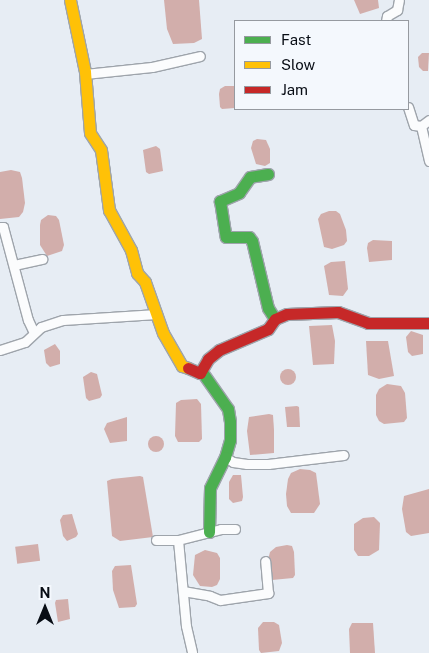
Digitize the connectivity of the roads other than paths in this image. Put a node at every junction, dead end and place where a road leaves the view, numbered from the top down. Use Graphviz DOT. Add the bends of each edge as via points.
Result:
graph roads {
  1 [pos="70,0"];
  2 [pos="399,0"];
  3 [pos="386,20"];
  4 [pos="200,56"];
  5 [pos="85,74"];
  6 [pos="409,110"];
  7 [pos="429,120"];
  8 [pos="421,126"];
  9 [pos="429,161"];
  10 [pos="268,174"];
  11 [pos="0,228"];
  12 [pos="42,259"];
  13 [pos="14,265"];
  14 [pos="157,314"];
  15 [pos="275,319"];
  16 [pos="429,324"];
  17 [pos="34,333"];
  18 [pos="0,350"];
  19 [pos="202,372"];
  20 [pos="343,455"];
  21 [pos="225,457"];
  22 [pos="234,529"];
  23 [pos="209,532"];
  24 [pos="156,540"];
  25 [pos="178,540"];
  26 [pos="265,561"];
  27 [pos="183,591"];
  28 [pos="192,652"];
  1 -- 5 [label="street"];
  2 -- 3 [label="street" via="397,10"];
  4 -- 5 [label="street" via="152,67"];
  5 -- 14 [label="street" via="90,133 101,150 109,210 131,250 137,273 146,282"];
  6 -- 8 [label="street" via="414,125"];
  7 -- 8 [label="street"];
  8 -- 9 [label="street"];
  10 -- 15 [label="street" via="250,177 239,193 220,202 226,237 249,237 252,241 262,291"];
  11 -- 13 [label="street" via="3,227"];
  12 -- 13 [label="street"];
  13 -- 17 [label="street"];
  14 -- 17 [label="street" via="63,320 40,327"];
  14 -- 19 [label="street" via="163,333 182,366"];
  15 -- 16 [label="street" via="297,312 338,312 368,323"];
  15 -- 19 [label="street" via="268,329 219,350 208,359"];
  17 -- 18 [label="street" via="25,342"];
  19 -- 21 [label="street" via="228,409 230,440"];
  20 -- 21 [label="street" via="247,464"];
  21 -- 23 [label="street" via="210,488"];
  22 -- 23 [label="street"];
  23 -- 25 [label="street"];
  24 -- 25 [label="street"];
  25 -- 27 [label="street"];
  26 -- 27 [label="street" via="268,594 220,600"];
  27 -- 28 [label="street"];
}
